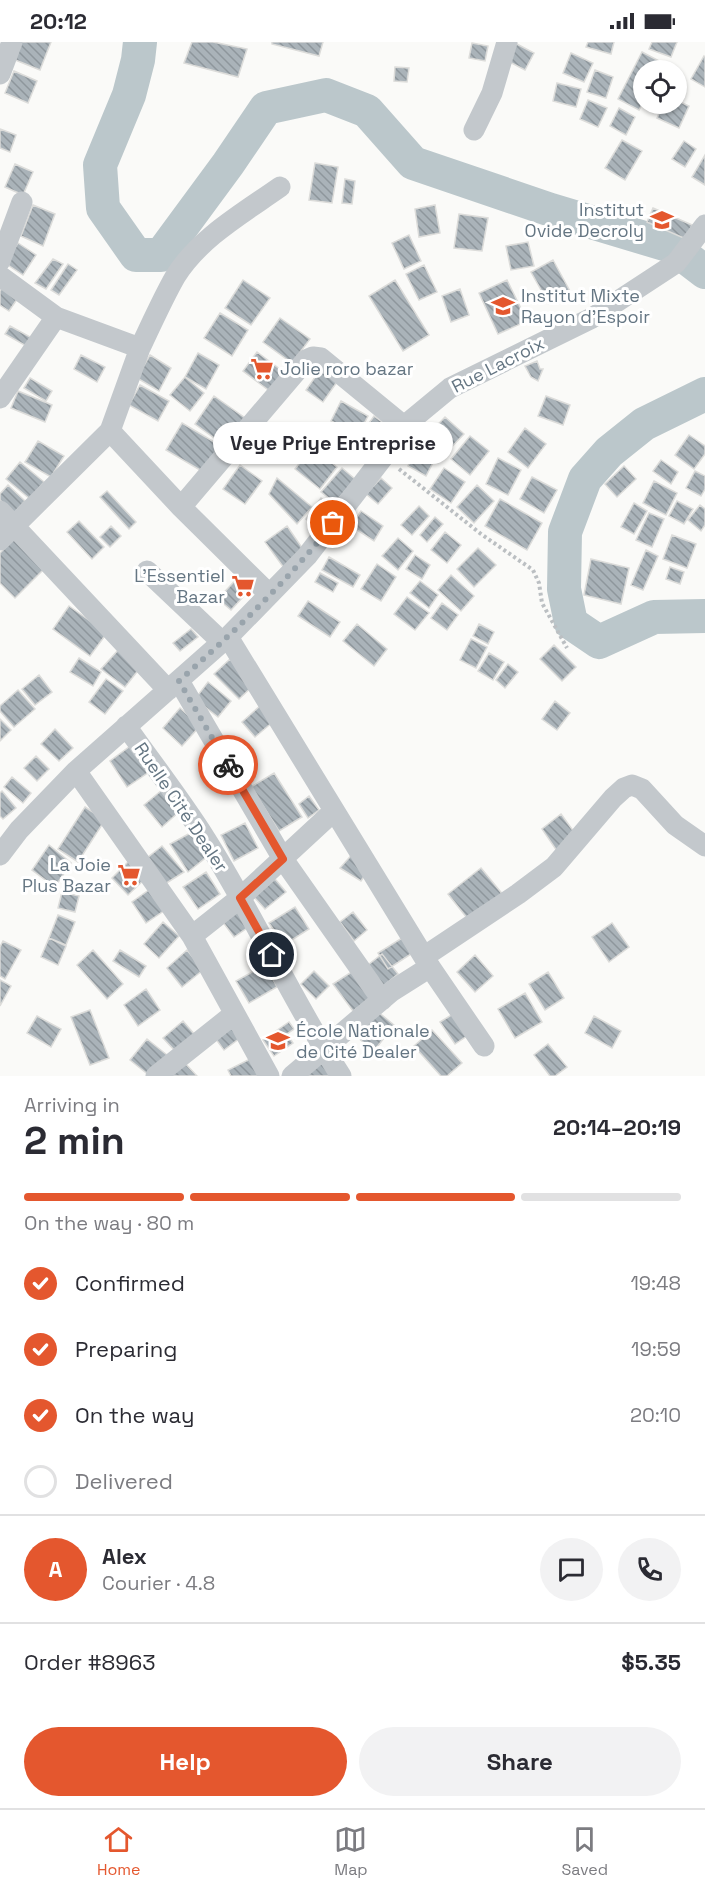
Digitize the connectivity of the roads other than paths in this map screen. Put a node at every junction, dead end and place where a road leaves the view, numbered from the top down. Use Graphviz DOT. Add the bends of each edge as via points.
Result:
graph roads {
  1 [pos="12,42"];
  2 [pos="507,42"];
  3 [pos="0,74"];
  4 [pos="474,130"];
  5 [pos="280,187"];
  6 [pos="22,202"];
  7 [pos="705,225"];
  8 [pos="0,261"];
  9 [pos="0,276"];
  10 [pos="56,317"];
  11 [pos="140,348"];
  12 [pos="0,398"];
  13 [pos="404,426"];
  14 [pos="110,431"];
  15 [pos="181,507"];
  16 [pos="5,525"];
  17 [pos="147,571"];
  18 [pos="269,594"];
  19 [pos="225,639"];
  20 [pos="174,686"];
  21 [pos="126,726"];
  22 [pos="76,771"];
  23 [pos="334,811"];
  24 [pos="705,846"];
  25 [pos="0,855"];
  26 [pos="283,859"];
  27 [pos="240,898"];
  28 [pos="192,936"];
  29 [pos="428,962"];
  30 [pos="382,1000"];
  31 [pos="234,1014"];
  32 [pos="484,1046"];
  33 [pos="324,1049"];
  34 [pos="156,1076"];
  35 [pos="269,1076"];
  36 [pos="292,1076"];
  37 [pos="341,1076"];
  1 -- 3 [label="street"];
  2 -- 4 [label="street" via="492,93"];
  5 -- 11 [label="street" via="219,230 192,255 176,276"];
  6 -- 8 [label="street"];
  7 -- 13 [label="street, Rue Lacroix" via="676,263 592,318 450,388"];
  9 -- 10 [label="street"];
  10 -- 11 [label="street"];
  10 -- 12 [label="street"];
  11 -- 14 [label="street"];
  13 -- 15 [label="street" via="321,358 313,357 306,360"];
  13 -- 18 [label="street, Rue Lacroix" via="307,556"];
  14 -- 15 [label="street"];
  14 -- 16 [label="street"];
  15 -- 18 [label="street"];
  16 -- 20 [label="street"];
  17 -- 19 [label="street"];
  18 -- 19 [label="street, Rue Lacroix"];
  19 -- 20 [label="street, Rue Lacroix"];
  19 -- 23 [label="street"];
  20 -- 21 [label="street, Rue Lacroix"];
  20 -- 26 [label="street"];
  21 -- 22 [label="street, Rue Lacroix"];
  21 -- 27 [label="street, Ruelle Cité Dealer" via="204,837"];
  22 -- 25 [label="street, Rue Lacroix"];
  22 -- 28 [label="street"];
  23 -- 26 [label="street"];
  23 -- 29 [label="street"];
  24 -- 29 [label="street" via="675,825 642,789 632,785 624,788 554,867"];
  26 -- 27 [label="street"];
  26 -- 30 [label="street"];
  27 -- 28 [label="street"];
  27 -- 33 [label="street, Ruelle Cité Dealer"];
  28 -- 31 [label="street"];
  29 -- 30 [label="street"];
  29 -- 32 [label="street"];
  30 -- 33 [label="street"];
  31 -- 34 [label="street"];
  31 -- 35 [label="street"];
  33 -- 36 [label="street"];
  33 -- 37 [label="street, Ruelle Cité Dealer"];
}
